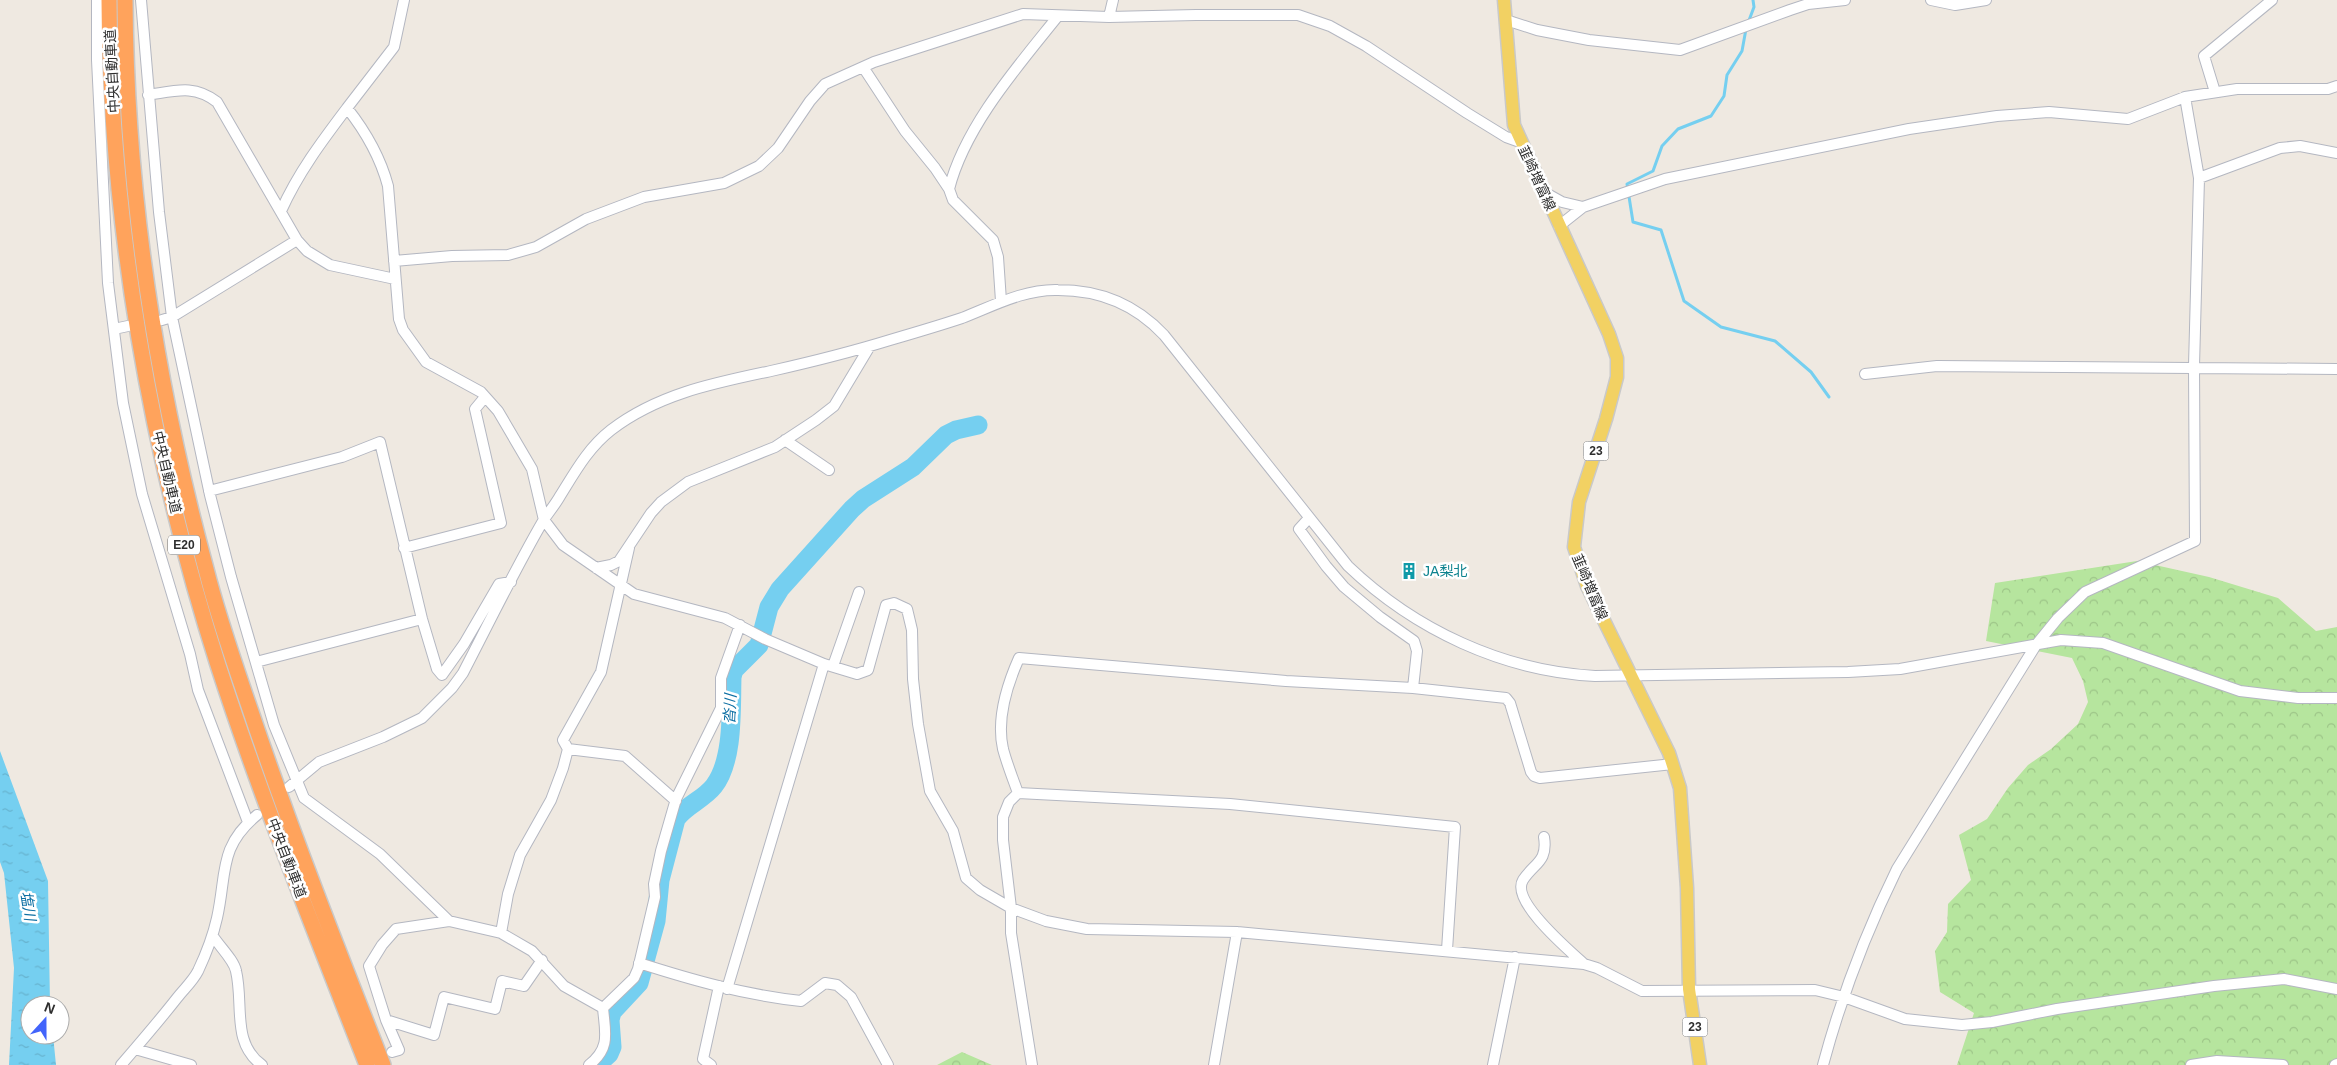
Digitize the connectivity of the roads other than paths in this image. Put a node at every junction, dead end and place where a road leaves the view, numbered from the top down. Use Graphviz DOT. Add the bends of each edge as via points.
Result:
graph roads {
  1 [pos="97,0"];
  2 [pos="109,0"];
  3 [pos="125,0"];
  4 [pos="141,0"];
  5 [pos="404,0"];
  6 [pos="1113,0"];
  7 [pos="1504,0"];
  8 [pos="1844,0"];
  9 [pos="1932,0"];
  10 [pos="1986,0"];
  11 [pos="2272,0"];
  12 [pos="1058,16"];
  13 [pos="1109,17"];
  14 [pos="1506,20"];
  15 [pos="863,67"];
  16 [pos="2337,86"];
  17 [pos="2215,92"];
  18 [pos="148,95"];
  19 [pos="2185,97"];
  20 [pos="347,108"];
  21 [pos="1520,142"];
  22 [pos="2337,153"];
  23 [pos="2199,178"];
  24 [pos="949,189"];
  25 [pos="1544,192"];
  26 [pos="1583,207"];
  27 [pos="280,210"];
  28 [pos="1559,226"];
  29 [pos="297,240"];
  30 [pos="394,261"];
  31 [pos="396,279"];
  32 [pos="1001,301"];
  33 [pos="172,317"];
  34 [pos="162,320"];
  35 [pos="128,326"];
  36 [pos="114,328"];
  37 [pos="870,346"];
  38 [pos="2194,366"];
  39 [pos="2337,368"];
  40 [pos="1865,374"];
  41 [pos="485,397"];
  42 [pos="785,440"];
  43 [pos="829,470"];
  44 [pos="209,491"];
  45 [pos="1309,518"];
  46 [pos="544,520"];
  47 [pos="404,548"];
  48 [pos="629,548"];
  49 [pos="596,568"];
  50 [pos="511,582"];
  51 [pos="619,584"];
  52 [pos="859,592"];
  53 [pos="422,619"];
  54 [pos="740,625"];
  55 [pos="2036,645"];
  56 [pos="256,662"];
  57 [pos="828,665"];
  58 [pos="1630,676"];
  59 [pos="1413,688"];
  60 [pos="2337,698"];
  61 [pos="568,749"];
  62 [pos="1672,764"];
  63 [pos="298,778"];
  64 [pos="289,787"];
  65 [pos="1018,793"];
  66 [pos="676,801"];
  67 [pos="256,815"];
  68 [pos="248,822"];
  69 [pos="1544,837"];
  70 [pos="1011,908"];
  71 [pos="449,921"];
  72 [pos="1237,932"];
  73 [pos="501,933"];
  74 [pos="213,936"];
  75 [pos="1446,950"];
  76 [pos="1515,957"];
  77 [pos="542,960"];
  78 [pos="639,963"];
  79 [pos="1584,964"];
  80 [pos="723,987"];
  81 [pos="1689,989"];
  82 [pos="2337,989"];
  83 [pos="1844,997"];
  84 [pos="603,1008"];
  85 [pos="386,1020"];
  86 [pos="135,1049"];
  87 [pos="392,1052"];
  88 [pos="121,1065"];
  89 [pos="191,1065"];
  90 [pos="260,1065"];
  91 [pos="367,1065"];
  92 [pos="383,1065"];
  93 [pos="590,1065"];
  94 [pos="710,1065"];
  95 [pos="888,1065"];
  96 [pos="1032,1065"];
  97 [pos="1214,1065"];
  98 [pos="1493,1065"];
  99 [pos="1700,1065"];
  100 [pos="1823,1065"];
  101 [pos="2191,1065"];
  102 [pos="2283,1065"];
  1 -- 36 [label="street" via="108,283"];
  2 -- 91 [label="highway, 中央自動車道 / E20" via="114,108 126,242 147,378 171,496 218,664 261,792"];
  3 -- 92 [label="highway, 中央自動車道 / E20" via="133,167 142,242 165,394 206,571 275,783"];
  4 -- 18 [label="street"];
  5 -- 20 [label="street" via="394,47"];
  6 -- 13 [label="street"];
  7 -- 14 [label="main road, 韮崎増富線 / 23"];
  8 -- 14 [label="street" via="1808,4 1680,50 1589,40"];
  9 -- 10 [label="street" via="1955,5"];
  11 -- 17 [label="street" via="2204,56"];
  12 -- 13 [label="street"];
  12 -- 15 [label="street" via="1023,14"];
  12 -- 24 [label="street" via="991,104 953,173"];
  13 -- 21 [label="street" via="1298,15 1330,26 1366,46 1467,113"];
  14 -- 21 [label="main road, 韮崎増富線 / 23" via="1514,126"];
  15 -- 24 [label="street" via="905,131"];
  15 -- 30 [label="street" via="825,84 778,148 759,166 724,183 644,197 586,219 536,247 508,255"];
  16 -- 17 [label="street" via="2328,89 2237,88"];
  17 -- 19 [label="street"];
  18 -- 27 [label="street" via="196,90 217,102"];
  18 -- 33 [label="street"];
  19 -- 23 [label="street"];
  19 -- 26 [label="street" via="2128,119 2049,112 1909,129 1665,179"];
  20 -- 27 [label="street" via="304,167"];
  20 -- 30 [label="street" via="371,141 383,166 388,186"];
  21 -- 25 [label="main road, 韮崎増富線 / 23"];
  22 -- 23 [label="street" via="2300,146 2280,148"];
  23 -- 38 [label="street"];
  24 -- 32 [label="street" via="953,200 993,240 998,257"];
  25 -- 26 [label="street" via="1562,202"];
  25 -- 28 [label="main road, 韮崎増富線 / 23"];
  26 -- 28 [label="street"];
  27 -- 29 [label="street"];
  28 -- 58 [label="main road, 韮崎増富線 / 23" via="1617,358 1617,377 1579,502 1574,547 1587,586"];
  29 -- 31 [label="street" via="307,251 330,265"];
  29 -- 33 [label="street"];
  30 -- 31 [label="street"];
  31 -- 41 [label="street" via="399,319 416,350 426,362"];
  32 -- 37 [label="street"];
  32 -- 45 [label="street" via="1038,291 1085,292 1110,298 1150,320"];
  33 -- 34 [label="street"];
  33 -- 44 [label="street"];
  35 -- 36 [label="street"];
  36 -- 68 [label="street" via="123,403 142,494 198,690"];
  37 -- 42 [label="street" via="834,406"];
  37 -- 46 [label="street" via="705,385 666,398 636,414 610,431 585,457"];
  38 -- 39 [label="street"];
  38 -- 40 [label="street" via="1937,366"];
  38 -- 55 [label="street" via="2195,541 2085,592"];
  41 -- 46 [label="street" via="498,411 532,469"];
  41 -- 47 [label="street" via="475,409 501,523"];
  42 -- 43 [label="street"];
  42 -- 48 [label="street" via="688,482 651,513"];
  44 -- 47 [label="street" via="342,457 380,442"];
  44 -- 56 [label="street"];
  45 -- 58 [label="street" via="1348,566 1372,589 1410,616 1458,640 1496,658 1540,670 1562,674"];
  45 -- 59 [label="street" via="1299,529 1344,587 1414,640 1417,652"];
  46 -- 49 [label="street" via="563,545"];
  46 -- 50 [label="street"];
  47 -- 53 [label="street"];
  48 -- 49 [label="street" via="619,561"];
  48 -- 51 [label="street"];
  49 -- 51 [label="street"];
  50 -- 53 [label="street" via="499,584 442,675"];
  50 -- 63 [label="street" via="462,673 422,718 319,762"];
  51 -- 54 [label="street" via="634,594 725,618"];
  51 -- 61 [label="street" via="601,672 564,740"];
  52 -- 57 [label="street"];
  53 -- 56 [label="street"];
  54 -- 57 [label="street"];
  54 -- 66 [label="street" via="721,678 721,708"];
  55 -- 58 [label="street" via="1900,669"];
  55 -- 60 [label="street" via="2061,640 2103,643 2240,692"];
  55 -- 83 [label="street" via="1897,869 1878,907"];
  56 -- 63 [label="street" via="274,725"];
  57 -- 70 [label="street" via="857,674 868,670 886,605 894,603 907,609 912,630 918,724 930,791 953,831 966,878"];
  57 -- 80 [label="street"];
  58 -- 62 [label="main road, 韮崎増富線 / 23"];
  59 -- 62 [label="street" via="1506,698 1530,772 1540,778"];
  59 -- 65 [label="street" via="1286,681 1019,658 1009,679 1001,723 1003,747"];
  61 -- 66 [label="street" via="625,756"];
  61 -- 73 [label="street" via="551,800 520,855"];
  62 -- 81 [label="main road, 韮崎増富線 / 23" via="1680,788 1685,833"];
  63 -- 64 [label="street"];
  63 -- 71 [label="street" via="304,798 380,854"];
  65 -- 70 [label="street" via="1009,802 1003,817"];
  65 -- 75 [label="street" via="1230,804 1455,827"];
  66 -- 78 [label="street" via="661,851 654,884 655,897"];
  67 -- 68 [label="street"];
  68 -- 74 [label="street" via="230,846"];
  69 -- 79 [label="street" via="1546,848 1522,884 1525,897 1531,912 1545,928"];
  70 -- 72 [label="street" via="1046,921 1087,929"];
  70 -- 96 [label="street" via="1011,933"];
  71 -- 73 [label="street"];
  71 -- 85 [label="street" via="396,929 371,960 369,966"];
  72 -- 75 [label="street"];
  72 -- 97 [label="street"];
  73 -- 77 [label="street"];
  74 -- 86 [label="street" via="197,973"];
  74 -- 90 [label="street" via="236,970 244,1046"];
  75 -- 76 [label="street"];
  76 -- 79 [label="street"];
  76 -- 98 [label="street"];
  77 -- 84 [label="street" via="564,986"];
  77 -- 85 [label="street" via="524,986 502,981 495,1009 444,997 434,1035"];
  78 -- 80 [label="street"];
  78 -- 84 [label="street" via="634,978"];
  79 -- 81 [label="street" via="1642,991"];
  80 -- 94 [label="street" via="703,1059"];
  80 -- 95 [label="street" via="801,1001 825,983 838,985 851,997"];
  81 -- 83 [label="street" via="1724,992 1808,989"];
  81 -- 99 [label="main road, 韮崎増富線 / 23"];
  82 -- 83 [label="street" via="2284,979 2057,1008 2024,1017 1962,1025 1905,1019"];
  83 -- 100 [label="street"];
  84 -- 93 [label="street" via="606,1042"];
  85 -- 87 [label="street" via="398,1050"];
  86 -- 88 [label="street"];
  86 -- 89 [label="street"];
  101 -- 102 [label="street" via="2217,1061"];
}
